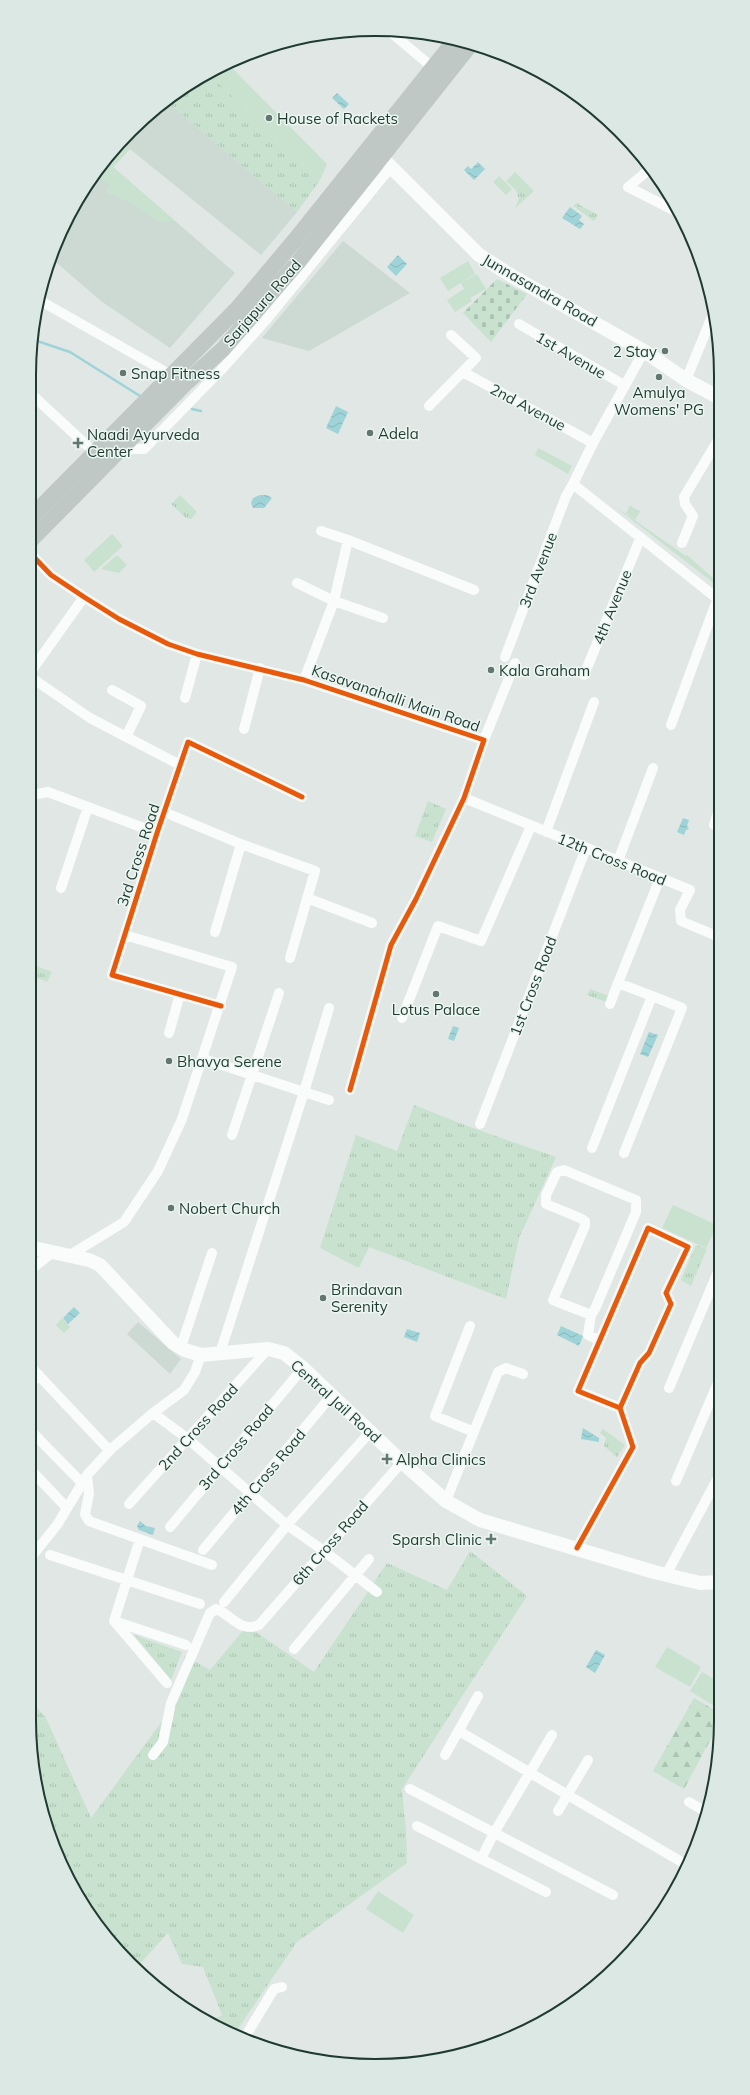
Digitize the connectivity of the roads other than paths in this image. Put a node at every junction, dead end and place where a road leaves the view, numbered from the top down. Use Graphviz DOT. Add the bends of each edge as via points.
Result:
graph roads {
  1 [pos="396,37"];
  2 [pos="451,45"];
  3 [pos="467,49"];
  4 [pos="432,67"];
  5 [pos="386,162"];
  6 [pos="646,172"];
  7 [pos="670,209"];
  8 [pos="297,251"];
  9 [pos="44,303"];
  10 [pos="709,323"];
  11 [pos="519,324"];
  12 [pos="451,335"];
  13 [pos="644,351"];
  14 [pos="227,353"];
  15 [pos="463,372"];
  16 [pos="172,375"];
  17 [pos="686,380"];
  18 [pos="624,385"];
  19 [pos="714,395"];
  20 [pos="36,398"];
  21 [pos="429,406"];
  22 [pos="593,442"];
  23 [pos="714,447"];
  24 [pos="95,453"];
  25 [pos="573,484"];
  26 [pos="36,512"];
  27 [pos="321,531"];
  28 [pos="36,535"];
  29 [pos="640,539"];
  30 [pos="348,540"];
  31 [pos="682,543"];
  32 [pos="36,559"];
  33 [pos="297,583"];
  34 [pos="474,590"];
  35 [pos="84,597"];
  36 [pos="714,597"];
  37 [pos="334,601"];
  38 [pos="714,611"];
  39 [pos="383,618"];
  40 [pos="196,654"];
  41 [pos="505,657"];
  42 [pos="515,663"];
  43 [pos="36,665"];
  44 [pos="260,668"];
  45 [pos="584,675"];
  46 [pos="36,680"];
  47 [pos="304,680"];
  48 [pos="112,690"];
  49 [pos="185,698"];
  50 [pos="594,702"];
  51 [pos="672,725"];
  52 [pos="244,729"];
  53 [pos="126,737"];
  54 [pos="484,740"];
  55 [pos="180,765"];
  56 [pos="653,768"];
  57 [pos="37,794"];
  58 [pos="302,797"];
  59 [pos="464,798"];
  60 [pos="88,807"];
  61 [pos="164,812"];
  62 [pos="531,826"];
  63 [pos="546,832"];
  64 [pos="157,833"];
  65 [pos="241,844"];
  66 [pos="586,848"];
  67 [pos="618,861"];
  68 [pos="660,878"];
  69 [pos="61,888"];
  70 [pos="307,898"];
  71 [pos="372,923"];
  72 [pos="215,932"];
  73 [pos="125,935"];
  74 [pos="714,935"];
  75 [pos="290,958"];
  76 [pos="618,983"];
  77 [pos="279,993"];
  78 [pos="180,994"];
  79 [pos="652,996"];
  80 [pos="610,1004"];
  81 [pos="221,1006"];
  82 [pos="329,1008"];
  83 [pos="402,1018"];
  84 [pos="169,1033"];
  85 [pos="204,1058"];
  86 [pos="252,1075"];
  87 [pos="350,1090"];
  88 [pos="304,1092"];
  89 [pos="328,1100"];
  90 [pos="480,1124"];
  91 [pos="232,1135"];
  92 [pos="592,1148"];
  93 [pos="624,1153"];
  94 [pos="36,1248"];
  95 [pos="53,1252"];
  96 [pos="212,1253"];
  97 [pos="70,1255"];
  98 [pos="36,1265"];
  99 [pos="714,1281"];
  100 [pos="591,1314"];
  101 [pos="470,1326"];
  102 [pos="599,1340"];
  103 [pos="181,1347"];
  104 [pos="268,1349"];
  105 [pos="220,1353"];
  106 [pos="201,1355"];
  107 [pos="303,1368"];
  108 [pos="36,1374"];
  109 [pos="523,1374"];
  110 [pos="38,1376"];
  111 [pos="669,1388"];
  112 [pos="714,1392"];
  113 [pos="332,1395"];
  114 [pos="620,1408"];
  115 [pos="153,1413"];
  116 [pos="371,1431"];
  117 [pos="474,1432"];
  118 [pos="36,1435"];
  119 [pos="188,1439"];
  120 [pos="109,1450"];
  121 [pos="402,1462"];
  122 [pos="220,1466"];
  123 [pos="36,1475"];
  124 [pos="84,1478"];
  125 [pos="676,1481"];
  126 [pos="714,1485"];
  127 [pos="250,1494"];
  128 [pos="446,1501"];
  129 [pos="129,1504"];
  130 [pos="67,1508"];
  131 [pos="287,1525"];
  132 [pos="170,1527"];
  133 [pos="140,1539"];
  134 [pos="577,1548"];
  135 [pos="203,1550"];
  136 [pos="324,1550"];
  137 [pos="36,1551"];
  138 [pos="50,1555"];
  139 [pos="369,1559"];
  140 [pos="212,1565"];
  141 [pos="666,1574"];
  142 [pos="354,1575"];
  143 [pos="127,1580"];
  144 [pos="714,1582"];
  145 [pos="377,1592"];
  146 [pos="224,1602"];
  147 [pos="200,1604"];
  148 [pos="114,1621"];
  149 [pos="186,1645"];
  150 [pos="294,1649"];
  151 [pos="167,1683"];
  152 [pos="478,1696"];
  153 [pos="459,1731"];
  154 [pos="552,1735"];
  155 [pos="153,1755"];
  156 [pos="445,1755"];
  157 [pos="588,1760"];
  158 [pos="530,1773"];
  159 [pos="410,1789"];
  160 [pos="567,1795"];
  161 [pos="689,1802"];
  162 [pos="702,1809"];
  163 [pos="558,1811"];
  164 [pos="417,1826"];
  165 [pos="494,1833"];
  166 [pos="481,1859"];
  167 [pos="682,1862"];
  168 [pos="546,1892"];
  169 [pos="613,1895"];
  170 [pos="282,1987"];
  171 [pos="247,2034"];
  1 -- 4 [label="street"];
  2 -- 4 [label="main road, Sarjapura Road"];
  3 -- 5 [label="main road, Sarjapura Road"];
  4 -- 8 [label="main road, Sarjapura Road"];
  5 -- 8 [label="main road, Sarjapura Road"];
  5 -- 13 [label="main road, Junnasandra Road" via="479,255"];
  5 -- 14 [label="street" via="284,298"];
  6 -- 7 [label="street" via="628,187"];
  8 -- 14 [label="main road, Sarjapura Road"];
  8 -- 16 [label="main road, Sarjapura Road"];
  9 -- 16 [label="street"];
  10 -- 17 [label="street"];
  11 -- 18 [label="street, 1st Avenue"];
  12 -- 15 [label="street" via="476,358"];
  13 -- 17 [label="main road, Junnasandra Road"];
  13 -- 18 [label="street, 3rd Avenue"];
  14 -- 28 [label="main road, Sarjapura Road" via="122,449"];
  15 -- 21 [label="street"];
  15 -- 22 [label="street, 2nd Avenue"];
  16 -- 24 [label="main road, Sarjapura Road"];
  17 -- 19 [label="main road, Junnasandra Road"];
  18 -- 22 [label="street, 3rd Avenue"];
  20 -- 24 [label="street"];
  22 -- 25 [label="street, 3rd Avenue"];
  23 -- 31 [label="street" via="684,497 693,518"];
  24 -- 26 [label="main road, Sarjapura Road"];
  25 -- 29 [label="street"];
  25 -- 41 [label="street, 3rd Avenue" via="566,496"];
  27 -- 30 [label="street"];
  29 -- 36 [label="street"];
  29 -- 45 [label="street, 4th Avenue"];
  30 -- 34 [label="street"];
  30 -- 37 [label="street"];
  32 -- 35 [label="street, Kasavanahalli Main Road" via="51,575"];
  33 -- 37 [label="street"];
  35 -- 40 [label="street, Kasavanahalli Main Road" via="168,644"];
  35 -- 43 [label="street"];
  37 -- 39 [label="street"];
  37 -- 47 [label="street"];
  38 -- 51 [label="street"];
  40 -- 44 [label="street, Kasavanahalli Main Road"];
  40 -- 49 [label="street"];
  42 -- 54 [label="street"];
  44 -- 47 [label="street, Kasavanahalli Main Road"];
  44 -- 52 [label="street"];
  46 -- 53 [label="street" via="90,718"];
  47 -- 54 [label="street, Kasavanahalli Main Road"];
  48 -- 53 [label="street" via="141,706"];
  50 -- 63 [label="street"];
  53 -- 55 [label="street"];
  54 -- 59 [label="street, Kasavanahalli Main Road"];
  55 -- 58 [label="street, 3rd Cross Road" via="188,742"];
  55 -- 61 [label="street, 3rd Cross Road"];
  56 -- 67 [label="street"];
  57 -- 60 [label="street" via="48,792"];
  59 -- 62 [label="street, 12th Cross Road"];
  59 -- 87 [label="street, Kasavanahalli Main Road" via="391,945"];
  60 -- 64 [label="street"];
  60 -- 69 [label="street"];
  61 -- 64 [label="street, 3rd Cross Road"];
  61 -- 65 [label="street"];
  62 -- 63 [label="street, 12th Cross Road"];
  62 -- 83 [label="street" via="481,941 438,926"];
  63 -- 66 [label="street, 12th Cross Road"];
  64 -- 73 [label="street, 3rd Cross Road"];
  65 -- 70 [label="street" via="315,871"];
  65 -- 72 [label="street"];
  66 -- 67 [label="street, 12th Cross Road"];
  66 -- 90 [label="street, 1st Cross Road"];
  67 -- 68 [label="street, 12th Cross Road"];
  68 -- 74 [label="street, 12th Cross Road" via="690,890 680,910 681,921"];
  68 -- 76 [label="street"];
  70 -- 71 [label="street"];
  70 -- 75 [label="street"];
  73 -- 78 [label="street, 3rd Cross Road" via="112,975"];
  73 -- 81 [label="street" via="232,967"];
  76 -- 79 [label="street"];
  76 -- 80 [label="street"];
  77 -- 86 [label="street"];
  78 -- 81 [label="street"];
  78 -- 84 [label="street"];
  79 -- 92 [label="street"];
  79 -- 93 [label="street" via="682,1008"];
  81 -- 85 [label="street"];
  82 -- 88 [label="street"];
  85 -- 86 [label="street"];
  85 -- 97 [label="street" via="182,1119 158,1171 124,1222"];
  86 -- 88 [label="street"];
  86 -- 91 [label="street"];
  88 -- 89 [label="street"];
  88 -- 105 [label="street"];
  94 -- 95 [label="main road, Central Jail Road"];
  95 -- 97 [label="main road, Central Jail Road"];
  95 -- 98 [label="street"];
  96 -- 103 [label="street"];
  97 -- 103 [label="main road, Central Jail Road" via="100,1265 173,1342"];
  99 -- 111 [label="street"];
  100 -- 100 [label="street" via="553,1300 586,1226 585,1221 580,1218 546,1204 546,1195 557,1172 564,1170 636,1200 636,1212 595,1310"];
  100 -- 102 [label="street" via="588,1335"];
  101 -- 117 [label="street" via="435,1416"];
  102 -- 114 [label="street" via="578,1391"];
  102 -- 114 [label="street" via="648,1228 688,1247 666,1293 671,1304"];
  103 -- 106 [label="main road, Central Jail Road"];
  104 -- 105 [label="main road, Central Jail Road"];
  104 -- 107 [label="main road, Central Jail Road" via="284,1353"];
  104 -- 119 [label="street, 2nd Cross Road"];
  105 -- 106 [label="main road, Central Jail Road"];
  106 -- 115 [label="street" via="195,1372 184,1390"];
  107 -- 113 [label="main road, Central Jail Road"];
  107 -- 122 [label="street, 3rd Cross Road"];
  108 -- 110 [label="street"];
  109 -- 117 [label="street" via="506,1368 498,1372"];
  110 -- 120 [label="street"];
  112 -- 125 [label="street"];
  113 -- 116 [label="main road, Central Jail Road"];
  113 -- 127 [label="street, 4th Cross Road"];
  114 -- 134 [label="street" via="633,1447"];
  115 -- 119 [label="street"];
  115 -- 120 [label="street"];
  116 -- 121 [label="main road, Central Jail Road"];
  116 -- 131 [label="street"];
  117 -- 128 [label="street"];
  118 -- 124 [label="street"];
  119 -- 122 [label="street"];
  119 -- 129 [label="street, 2nd Cross Road"];
  120 -- 124 [label="street"];
  121 -- 128 [label="main road, Central Jail Road"];
  121 -- 136 [label="street, 6th Cross Road"];
  122 -- 127 [label="street"];
  122 -- 132 [label="street, 3rd Cross Road"];
  123 -- 130 [label="street"];
  124 -- 130 [label="street"];
  124 -- 133 [label="street" via="89,1494 85,1514 90,1521"];
  126 -- 141 [label="street"];
  127 -- 131 [label="street"];
  127 -- 135 [label="street, 4th Cross Road"];
  128 -- 134 [label="main road, Central Jail Road" via="480,1520"];
  130 -- 137 [label="street"];
  131 -- 136 [label="street"];
  131 -- 146 [label="street"];
  133 -- 140 [label="street"];
  133 -- 143 [label="street"];
  134 -- 141 [label="main road, Central Jail Road"];
  136 -- 142 [label="street"];
  136 -- 155 [label="street, 6th Cross Road" via="259,1625 247,1628 223,1611 216,1609 210,1613 171,1703 163,1742"];
  138 -- 143 [label="street"];
  139 -- 142 [label="street"];
  141 -- 144 [label="main road, Central Jail Road" via="700,1583"];
  142 -- 145 [label="street"];
  142 -- 150 [label="street"];
  143 -- 147 [label="street"];
  143 -- 148 [label="street"];
  148 -- 149 [label="street"];
  148 -- 151 [label="street"];
  152 -- 153 [label="street"];
  153 -- 156 [label="street"];
  153 -- 158 [label="street"];
  154 -- 158 [label="street"];
  157 -- 160 [label="street"];
  158 -- 160 [label="street"];
  158 -- 165 [label="street"];
  159 -- 165 [label="street"];
  160 -- 163 [label="street"];
  160 -- 167 [label="street"];
  161 -- 162 [label="street"];
  164 -- 166 [label="street"];
  165 -- 166 [label="street"];
  165 -- 169 [label="street"];
  166 -- 168 [label="street"];
  170 -- 171 [label="street" via="274,1989"];
}
